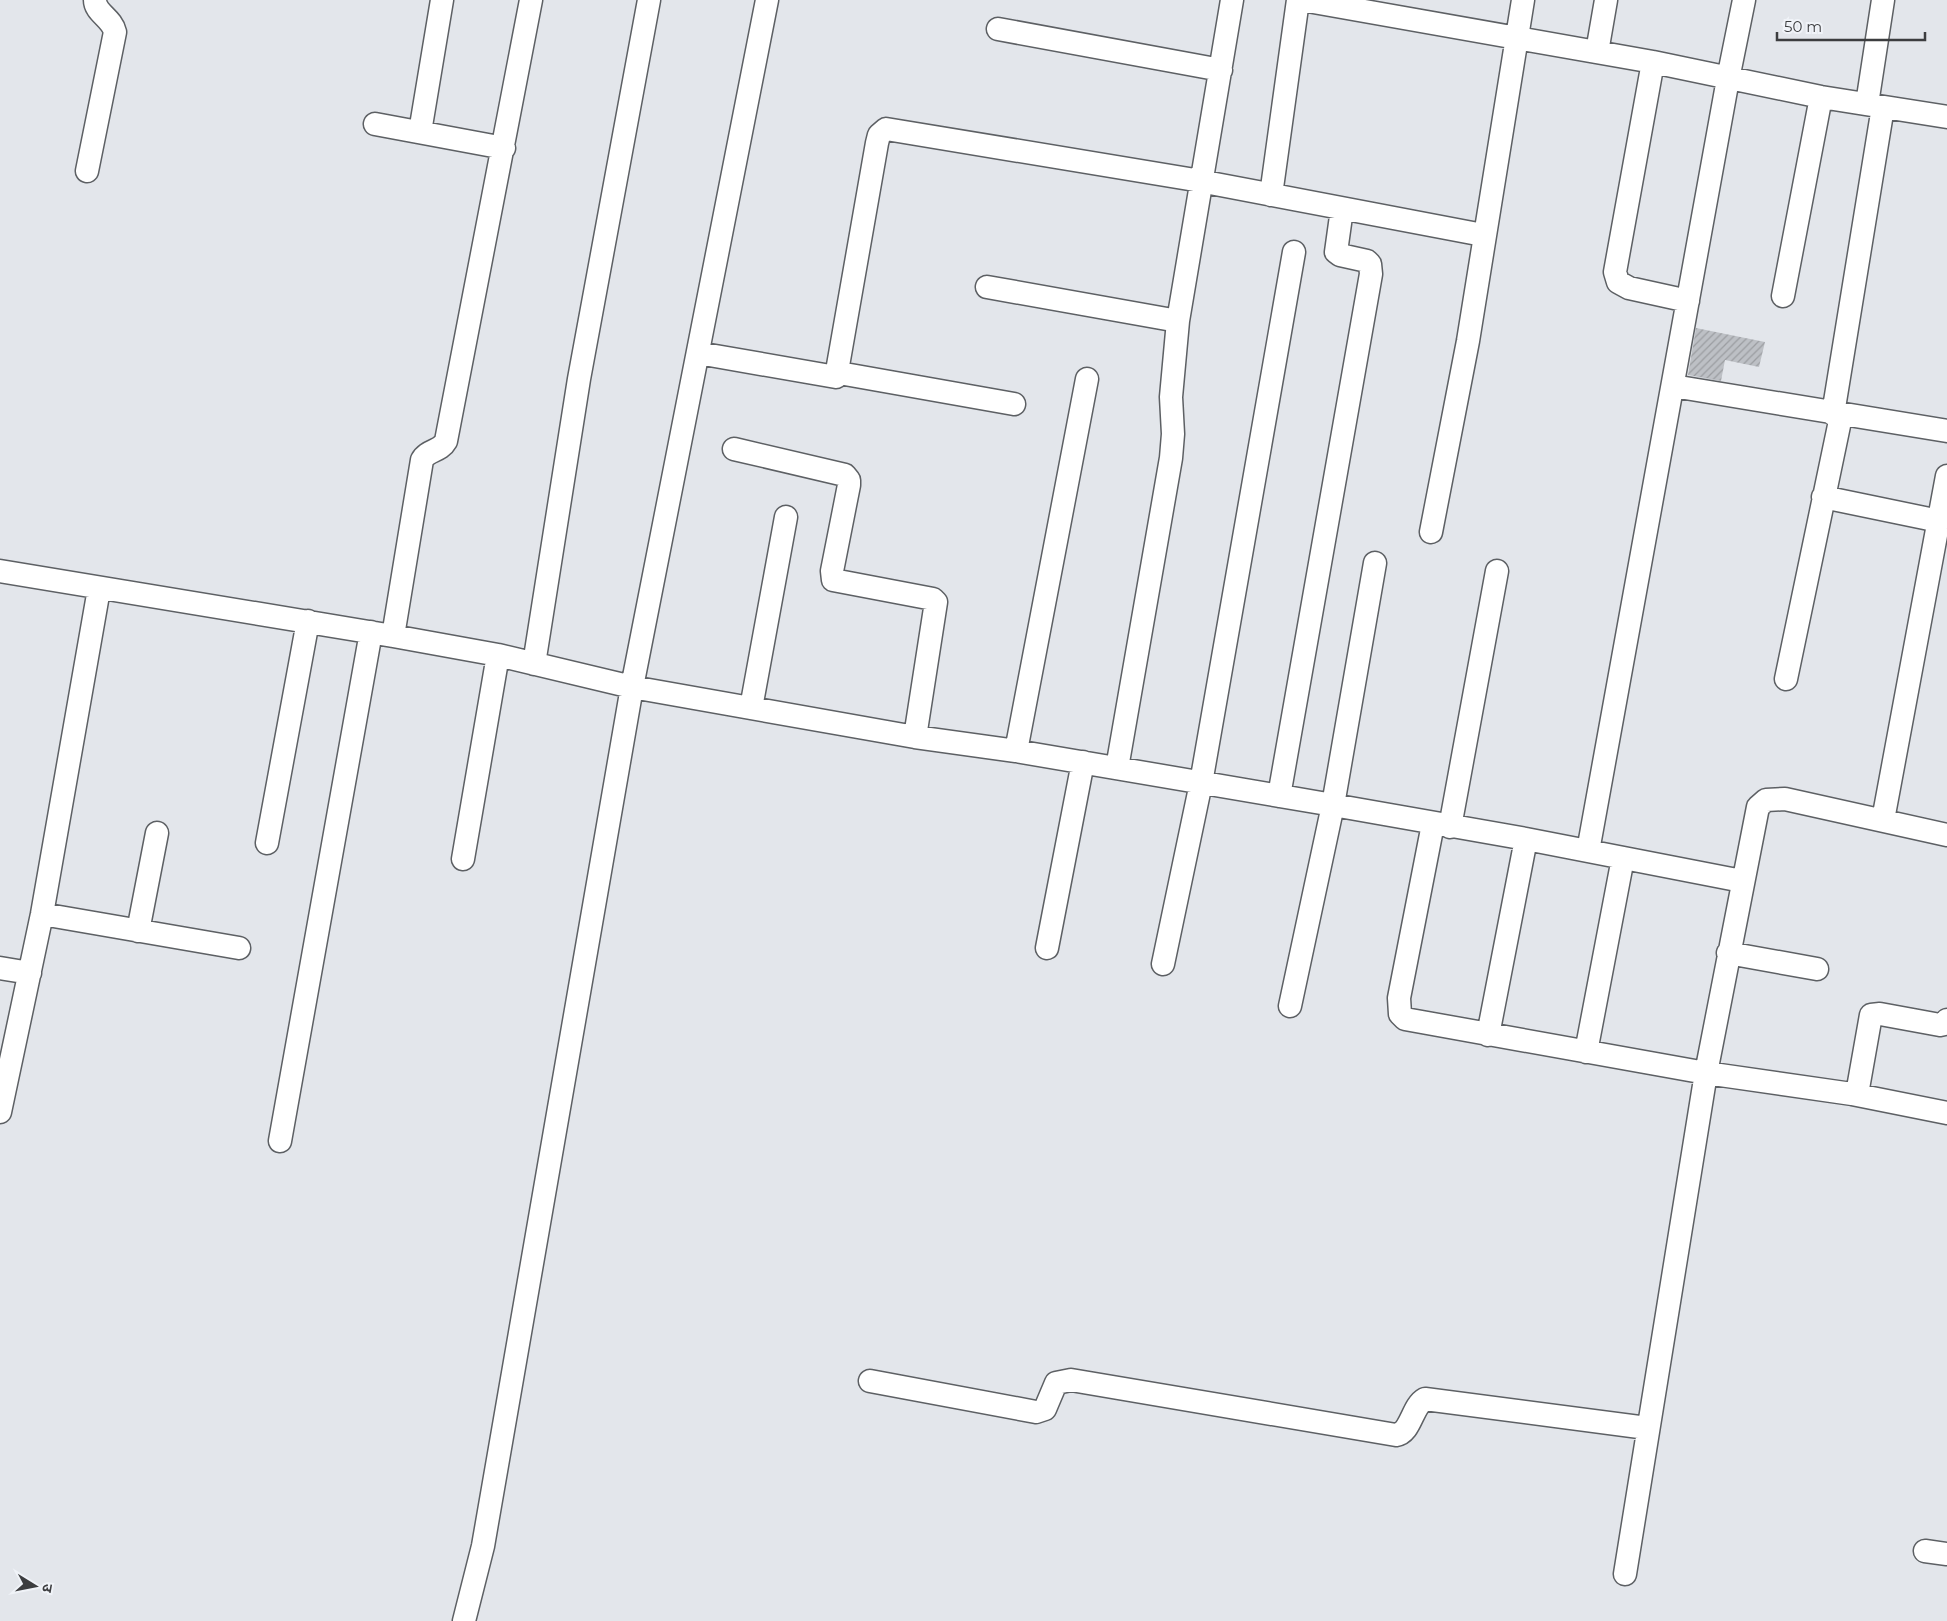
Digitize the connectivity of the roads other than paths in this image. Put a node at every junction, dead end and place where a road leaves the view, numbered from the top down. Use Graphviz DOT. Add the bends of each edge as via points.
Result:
graph roads {
  1 [pos="95,0"];
  2 [pos="442,0"];
  3 [pos="531,0"];
  4 [pos="649,0"];
  5 [pos="767,0"];
  6 [pos="1232,0"];
  7 [pos="1298,0"];
  8 [pos="1302,0"];
  9 [pos="1522,0"];
  10 [pos="1606,0"];
  11 [pos="1744,0"];
  12 [pos="1883,0"];
  13 [pos="998,29"];
  14 [pos="1516,38"];
  15 [pos="1597,52"];
  16 [pos="1654,62"];
  17 [pos="1221,70"];
  18 [pos="1728,79"];
  19 [pos="1821,98"];
  20 [pos="1875,106"];
  21 [pos="1947,117"];
  22 [pos="375,124"];
  23 [pos="420,132"];
  24 [pos="504,148"];
  25 [pos="87,171"];
  26 [pos="1201,181"];
  27 [pos="1271,195"];
  28 [pos="1342,209"];
  29 [pos="1483,235"];
  30 [pos="1294,252"];
  31 [pos="987,287"];
  32 [pos="1783,296"];
  33 [pos="1688,301"];
  34 [pos="1178,321"];
  35 [pos="698,353"];
  36 [pos="839,373"];
  37 [pos="1087,379"];
  38 [pos="1673,386"];
  39 [pos="1014,404"];
  40 [pos="1837,415"];
  41 [pos="1947,431"];
  42 [pos="734,449"];
  43 [pos="1947,477"];
  44 [pos="1824,497"];
  45 [pos="786,517"];
  46 [pos="1938,521"];
  47 [pos="1430,532"];
  48 [pos="1375,563"];
  49 [pos="0,571"];
  50 [pos="1497,571"];
  51 [pos="99,589"];
  52 [pos="308,621"];
  53 [pos="371,632"];
  54 [pos="393,636"];
  55 [pos="498,655"];
  56 [pos="534,664"];
  57 [pos="1786,679"];
  58 [pos="632,687"];
  59 [pos="751,708"];
  60 [pos="915,737"];
  61 [pos="1016,751"];
  62 [pos="1083,762"];
  63 [pos="1117,768"];
  64 [pos="1201,783"];
  65 [pos="1279,796"];
  66 [pos="1333,805"];
  67 [pos="1883,820"];
  68 [pos="1441,825"];
  69 [pos="157,833"];
  70 [pos="1947,835"];
  71 [pos="1526,839"];
  72 [pos="267,843"];
  73 [pos="1588,850"];
  74 [pos="1623,858"];
  75 [pos="462,859"];
  76 [pos="1742,881"];
  77 [pos="42,914"];
  78 [pos="138,931"];
  79 [pos="239,948"];
  80 [pos="1047,948"];
  81 [pos="1728,954"];
  82 [pos="1163,964"];
  83 [pos="0,968"];
  84 [pos="1817,969"];
  85 [pos="30,973"];
  86 [pos="1290,1006"];
  87 [pos="1947,1020"];
  88 [pos="1488,1034"];
  89 [pos="1586,1052"];
  90 [pos="1706,1073"];
  91 [pos="1857,1094"];
  92 [pos="0,1112"];
  93 [pos="1947,1113"];
  94 [pos="280,1141"];
  95 [pos="870,1381"];
  96 [pos="1647,1428"];
  97 [pos="1925,1551"];
  98 [pos="1947,1554"];
  99 [pos="1625,1574"];
  100 [pos="464,1621"];
  1 -- 25 [label="street" via="98,10 113,24 115,32"];
  2 -- 23 [label="street"];
  3 -- 24 [label="street"];
  4 -- 56 [label="street" via="579,379"];
  5 -- 35 [label="street"];
  6 -- 17 [label="street"];
  7 -- 27 [label="street"];
  8 -- 14 [label="street"];
  9 -- 14 [label="street"];
  10 -- 15 [label="street"];
  11 -- 18 [label="street"];
  12 -- 20 [label="street"];
  13 -- 17 [label="street"];
  14 -- 15 [label="street"];
  14 -- 29 [label="street"];
  15 -- 16 [label="street"];
  16 -- 18 [label="street"];
  16 -- 33 [label="street" via="1615,272 1618,282 1629,288"];
  17 -- 26 [label="street"];
  18 -- 19 [label="street"];
  18 -- 33 [label="street"];
  19 -- 20 [label="street"];
  19 -- 32 [label="street"];
  20 -- 21 [label="street"];
  20 -- 40 [label="street"];
  22 -- 23 [label="street"];
  23 -- 24 [label="street"];
  24 -- 54 [label="street" via="446,441 442,448 428,453 422,460"];
  26 -- 27 [label="street"];
  26 -- 34 [label="street"];
  26 -- 36 [label="street" via="895,129 883,130 877,143"];
  27 -- 28 [label="street"];
  28 -- 29 [label="street"];
  28 -- 65 [label="street" via="1336,252 1367,261 1371,274"];
  29 -- 47 [label="street" via="1468,341"];
  30 -- 64 [label="street"];
  31 -- 34 [label="street"];
  33 -- 38 [label="street"];
  34 -- 63 [label="street" via="1171,397 1174,434 1171,458"];
  35 -- 36 [label="street" via="831,377"];
  35 -- 58 [label="street"];
  36 -- 39 [label="street"];
  37 -- 61 [label="street"];
  38 -- 40 [label="street"];
  38 -- 73 [label="street"];
  40 -- 41 [label="street"];
  40 -- 44 [label="street"];
  42 -- 60 [label="street" via="845,475 849,486 833,565 833,580 936,602"];
  43 -- 46 [label="street"];
  44 -- 46 [label="street"];
  44 -- 57 [label="street"];
  45 -- 59 [label="street"];
  46 -- 67 [label="street"];
  48 -- 66 [label="street"];
  49 -- 51 [label="street"];
  50 -- 68 [label="street"];
  51 -- 52 [label="street"];
  51 -- 77 [label="street"];
  52 -- 53 [label="street"];
  52 -- 72 [label="street"];
  53 -- 54 [label="street"];
  53 -- 94 [label="street"];
  54 -- 55 [label="street"];
  55 -- 56 [label="street"];
  55 -- 75 [label="street"];
  56 -- 58 [label="street"];
  58 -- 59 [label="street"];
  58 -- 100 [label="street" via="483,1546"];
  59 -- 60 [label="street"];
  60 -- 61 [label="street"];
  61 -- 62 [label="street"];
  62 -- 63 [label="street"];
  62 -- 80 [label="street"];
  63 -- 64 [label="street"];
  64 -- 65 [label="street"];
  64 -- 82 [label="street"];
  65 -- 66 [label="street"];
  66 -- 68 [label="street"];
  66 -- 86 [label="street"];
  67 -- 70 [label="street"];
  67 -- 76 [label="street" via="1785,799 1766,800 1758,807"];
  68 -- 71 [label="street"];
  68 -- 88 [label="street" via="1399,998 1399,1012 1408,1020"];
  69 -- 78 [label="street"];
  71 -- 73 [label="street"];
  71 -- 88 [label="street"];
  73 -- 74 [label="street"];
  74 -- 76 [label="street"];
  74 -- 89 [label="street"];
  76 -- 81 [label="street"];
  77 -- 78 [label="street"];
  77 -- 85 [label="street"];
  78 -- 79 [label="street"];
  81 -- 84 [label="street"];
  81 -- 90 [label="street"];
  83 -- 85 [label="street"];
  85 -- 92 [label="street"];
  87 -- 91 [label="street" via="1940,1024 1871,1015"];
  88 -- 89 [label="street"];
  89 -- 90 [label="street"];
  90 -- 91 [label="street"];
  90 -- 96 [label="street"];
  91 -- 93 [label="street"];
  95 -- 96 [label="street" via="1036,1412 1045,1409 1056,1383 1071,1380 1396,1435 1403,1432 1418,1404 1425,1399"];
  96 -- 99 [label="street"];
  97 -- 98 [label="street"];
}
